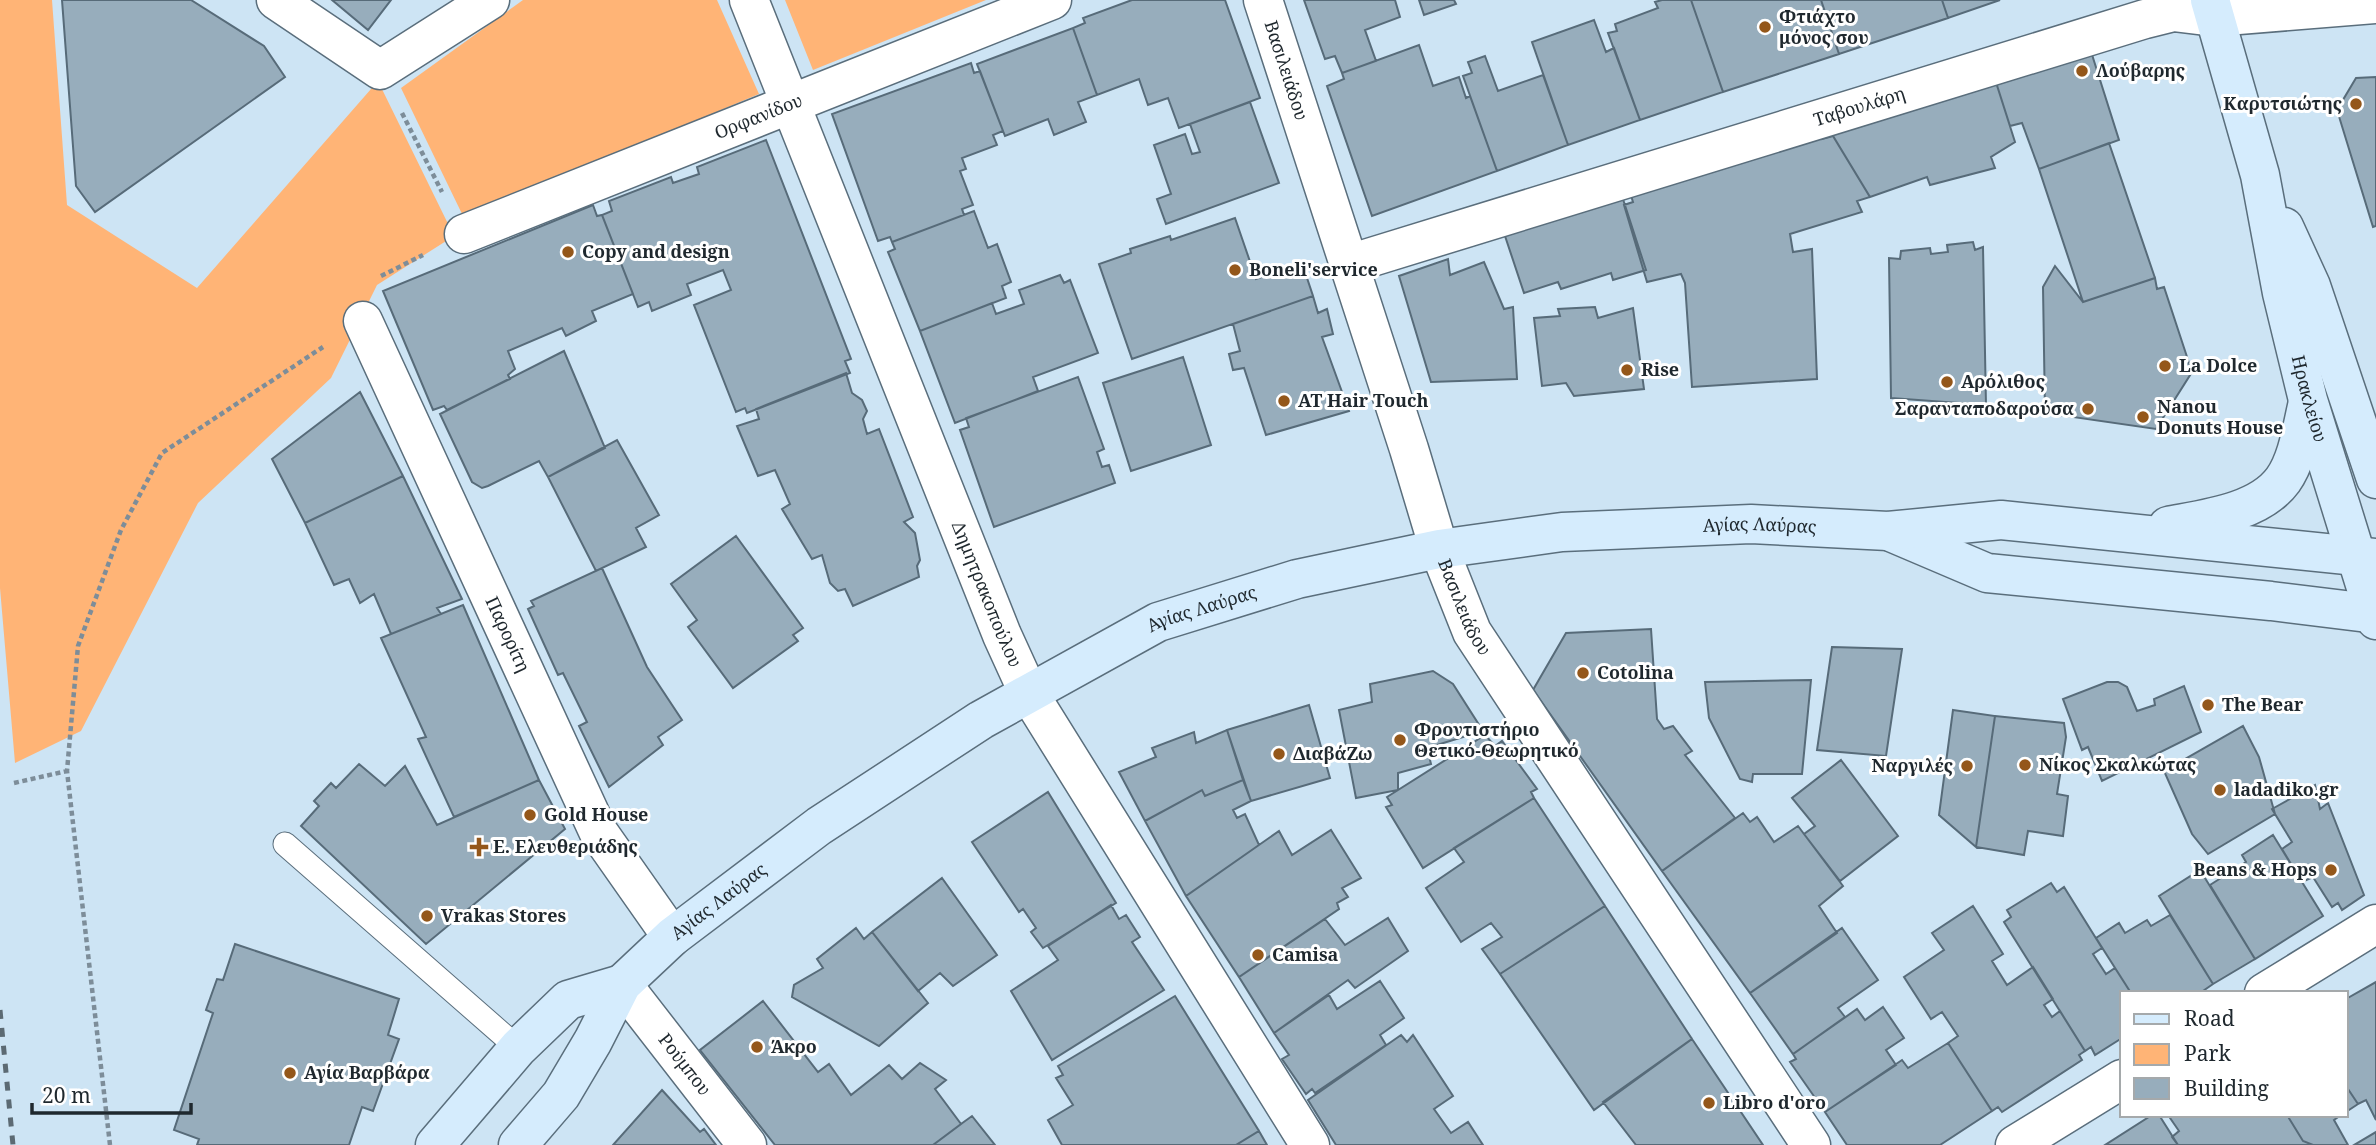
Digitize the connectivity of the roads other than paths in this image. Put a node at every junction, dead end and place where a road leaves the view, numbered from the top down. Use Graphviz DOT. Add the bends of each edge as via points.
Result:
graph roads {
  1 [pos="276,0"];
  2 [pos="489,0"];
  3 [pos="749,0"];
  4 [pos="1052,0"];
  5 [pos="1263,0"];
  6 [pos="2376,4"];
  7 [pos="2212,9"];
  8 [pos="790,105"];
  9 [pos="2260,174"];
  10 [pos="464,234"];
  11 [pos="1349,264"];
  12 [pos="363,321"];
  13 [pos="2308,400"];
  14 [pos="2376,479"];
  15 [pos="1888,530"];
  16 [pos="2136,533"];
  17 [pos="1439,549"];
  18 [pos="2365,556"];
  19 [pos="2375,616"];
  20 [pos="1028,692"];
  21 [pos="285,844"];
  22 [pos="2376,924"];
  23 [pos="672,937"];
  24 [pos="622,984"];
  25 [pos="2267,991"];
  26 [pos="518,1048"];
  27 [pos="2120,1080"];
  28 [pos="435,1145"];
  29 [pos="518,1145"];
  30 [pos="747,1145"];
  31 [pos="1310,1145"];
  32 [pos="1811,1145"];
  33 [pos="2015,1145"];
  1 -- 2 [label="street" via="380,69"];
  3 -- 8 [label="street, Δημητρακοπούλου"];
  4 -- 8 [label="street, Ορφανίδου"];
  5 -- 11 [label="street, Βασιλειάδου"];
  6 -- 7 [label="street, Ταβουλάρη"];
  7 -- 9 [label="street, Ηρακλείου"];
  7 -- 11 [label="street, Ταβουλάρη" via="2145,19"];
  8 -- 10 [label="street, Ορφανίδου"];
  8 -- 20 [label="street, Δημητρακοπούλου"];
  9 -- 13 [label="street, Ηρακλείου"];
  9 -- 14 [label="street, Ηρακλείου" via="2311,286"];
  11 -- 17 [label="street, Βασιλειάδου"];
  12 -- 23 [label="street, Παρορίτη" via="599,833"];
  13 -- 16 [label="street" via="2296,452 2283,480 2268,495 2253,505"];
  13 -- 18 [label="street, Ηρακλείου"];
  15 -- 16 [label="street, Αγίας Λαύρας" via="2001,520"];
  15 -- 17 [label="street, Αγίας Λαύρας" via="1751,524 1602,530"];
  15 -- 19 [label="street, Αγίας Λαύρας" via="1987,573"];
  16 -- 18 [label="street, Αγίας Λαύρας"];
  17 -- 20 [label="street, Αγίας Λαύρας" via="1297,579 1158,622"];
  17 -- 32 [label="street, Βασιλειάδου" via="1472,632"];
  18 -- 19 [label="street, Ηρακλείου"];
  20 -- 23 [label="street, Αγίας Λαύρας" via="819,826"];
  20 -- 31 [label="street, Δημητρακοπούλου"];
  21 -- 26 [label="lane"];
  22 -- 25 [label="street"];
  23 -- 24 [label="street, Αγίας Λαύρας"];
  24 -- 26 [label="street, Αγίας Λαύρας" via="568,1000"];
  24 -- 29 [label="street, Αγίας Λαύρας" via="561,1095"];
  24 -- 30 [label="street, Ρούμπου"];
  26 -- 28 [label="street, Αγίας Λαύρας"];
  27 -- 33 [label="street"];
}
